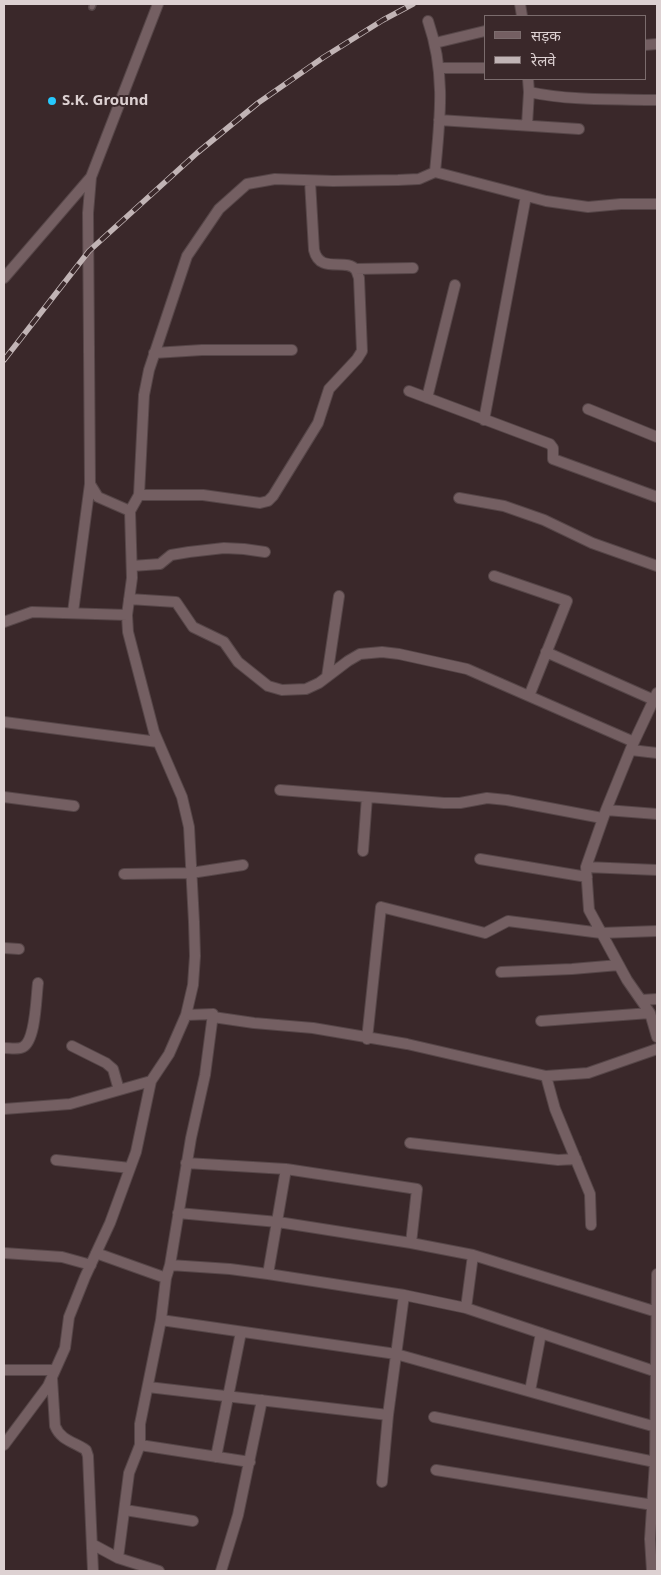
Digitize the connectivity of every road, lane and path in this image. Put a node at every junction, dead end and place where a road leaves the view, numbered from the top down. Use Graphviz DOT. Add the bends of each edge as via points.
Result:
graph roads {
  1 [pos="158,4"];
  2 [pos="428,21"];
  3 [pos="483,31"];
  4 [pos="435,43"];
  5 [pos="439,68"];
  6 [pos="483,68"];
  7 [pos="528,80"];
  8 [pos="530,92"];
  9 [pos="657,100"];
  10 [pos="440,120"];
  11 [pos="527,125"];
  12 [pos="579,128"];
  13 [pos="435,172"];
  14 [pos="91,177"];
  15 [pos="310,181"];
  16 [pos="526,196"];
  17 [pos="657,204"];
  18 [pos="413,268"];
  19 [pos="355,269"];
  20 [pos="4,278"];
  21 [pos="455,285"];
  22 [pos="292,350"];
  23 [pos="154,353"];
  24 [pos="408,391"];
  25 [pos="428,398"];
  26 [pos="588,409"];
  27 [pos="484,420"];
  28 [pos="657,437"];
  29 [pos="90,484"];
  30 [pos="139,495"];
  31 [pos="657,497"];
  32 [pos="459,498"];
  33 [pos="130,512"];
  34 [pos="265,552"];
  35 [pos="132,566"];
  36 [pos="657,566"];
  37 [pos="494,576"];
  38 [pos="339,596"];
  39 [pos="129,599"];
  40 [pos="73,612"];
  41 [pos="127,615"];
  42 [pos="4,622"];
  43 [pos="546,652"];
  44 [pos="327,677"];
  45 [pos="528,696"];
  46 [pos="655,696"];
  47 [pos="4,722"];
  48 [pos="158,742"];
  49 [pos="632,746"];
  50 [pos="657,753"];
  51 [pos="280,790"];
  52 [pos="4,797"];
  53 [pos="368,797"];
  54 [pos="74,806"];
  55 [pos="604,814"];
  56 [pos="657,814"];
  57 [pos="363,851"];
  58 [pos="480,859"];
  59 [pos="242,864"];
  60 [pos="657,870"];
  61 [pos="586,872"];
  62 [pos="191,873"];
  63 [pos="124,874"];
  64 [pos="657,931"];
  65 [pos="601,933"];
  66 [pos="4,948"];
  67 [pos="19,949"];
  68 [pos="618,965"];
  69 [pos="501,972"];
  70 [pos="38,983"];
  71 [pos="641,1000"];
  72 [pos="657,1000"];
  73 [pos="650,1013"];
  74 [pos="186,1015"];
  75 [pos="213,1017"];
  76 [pos="541,1021"];
  77 [pos="657,1037"];
  78 [pos="367,1039"];
  79 [pos="72,1046"];
  80 [pos="4,1048"];
  81 [pos="657,1049"];
  82 [pos="546,1076"];
  83 [pos="151,1081"];
  84 [pos="119,1090"];
  85 [pos="4,1109"];
  86 [pos="410,1143"];
  87 [pos="576,1159"];
  88 [pos="56,1160"];
  89 [pos="186,1163"];
  90 [pos="130,1168"];
  91 [pos="286,1169"];
  92 [pos="178,1213"];
  93 [pos="278,1222"];
  94 [pos="591,1225"];
  95 [pos="411,1243"];
  96 [pos="4,1253"];
  97 [pos="96,1253"];
  98 [pos="473,1255"];
  99 [pos="91,1265"];
  100 [pos="170,1265"];
  101 [pos="268,1274"];
  102 [pos="657,1274"];
  103 [pos="166,1278"];
  104 [pos="404,1295"];
  105 [pos="466,1308"];
  106 [pos="657,1312"];
  107 [pos="161,1320"];
  108 [pos="241,1332"];
  109 [pos="541,1333"];
  110 [pos="396,1354"];
  111 [pos="4,1370"];
  112 [pos="657,1372"];
  113 [pos="53,1374"];
  114 [pos="657,1380"];
  115 [pos="148,1387"];
  116 [pos="530,1391"];
  117 [pos="228,1396"];
  118 [pos="262,1400"];
  119 [pos="388,1415"];
  120 [pos="434,1417"];
  121 [pos="656,1433"];
  122 [pos="4,1445"];
  123 [pos="140,1445"];
  124 [pos="216,1457"];
  125 [pos="250,1462"];
  126 [pos="655,1462"];
  127 [pos="436,1470"];
  128 [pos="382,1482"];
  129 [pos="656,1490"];
  130 [pos="653,1505"];
  131 [pos="125,1510"];
  132 [pos="193,1521"];
  133 [pos="654,1539"];
  134 [pos="92,1544"];
  135 [pos="118,1558"];
  136 [pos="93,1571"];
  137 [pos="159,1571"];
  138 [pos="221,1571"];
  139 [pos="652,1571"];
  1 -- 14 [label="street"];
  2 -- 4 [label="street"];
  3 -- 4 [label="street"];
  4 -- 5 [label="street"];
  5 -- 6 [label="street"];
  5 -- 10 [label="street"];
  7 -- 8 [label="street"];
  8 -- 9 [label="street" via="571,98"];
  8 -- 11 [label="street"];
  10 -- 11 [label="street"];
  10 -- 13 [label="street"];
  11 -- 12 [label="street"];
  13 -- 15 [label="street" via="419,179"];
  13 -- 16 [label="street"];
  14 -- 20 [label="street"];
  14 -- 29 [label="street" via="88,213"];
  15 -- 19 [label="street" via="315,257 321,262"];
  15 -- 23 [label="street" via="275,179 247,184 219,210 187,256"];
  16 -- 17 [label="street" via="588,207"];
  16 -- 27 [label="street"];
  18 -- 19 [label="street"];
  19 -- 30 [label="street" via="359,278 362,351 329,389 318,423 273,496 260,503 202,495"];
  21 -- 25 [label="street"];
  22 -- 23 [label="street"];
  23 -- 30 [label="street" via="144,395"];
  24 -- 25 [label="street"];
  25 -- 27 [label="street"];
  26 -- 28 [label="street"];
  27 -- 31 [label="street" via="550,444 553,459"];
  29 -- 33 [label="street" via="98,497"];
  29 -- 40 [label="street"];
  30 -- 33 [label="street"];
  32 -- 36 [label="street" via="512,509"];
  33 -- 35 [label="street"];
  34 -- 35 [label="street" via="224,548 171,555 160,564"];
  35 -- 39 [label="street"];
  37 -- 43 [label="street" via="567,601"];
  38 -- 44 [label="street"];
  39 -- 41 [label="street"];
  39 -- 44 [label="street" via="176,602 193,627 224,642 238,662 268,686 282,690 306,689"];
  40 -- 41 [label="street"];
  40 -- 42 [label="street" via="32,612"];
  41 -- 48 [label="street" via="128,632"];
  43 -- 45 [label="street"];
  43 -- 46 [label="street"];
  44 -- 45 [label="street" via="360,654 382,652 467,669"];
  45 -- 49 [label="street"];
  46 -- 49 [label="street"];
  47 -- 48 [label="street"];
  48 -- 62 [label="street" via="182,797 189,828"];
  49 -- 50 [label="street"];
  49 -- 55 [label="street"];
  51 -- 53 [label="street"];
  52 -- 54 [label="street"];
  53 -- 55 [label="street" via="444,803 487,798"];
  53 -- 57 [label="street"];
  55 -- 56 [label="street"];
  55 -- 61 [label="street"];
  58 -- 61 [label="street"];
  59 -- 62 [label="street"];
  60 -- 61 [label="street"];
  61 -- 65 [label="street" via="589,910"];
  62 -- 63 [label="street"];
  62 -- 74 [label="street" via="195,956"];
  64 -- 65 [label="street"];
  65 -- 68 [label="street"];
  65 -- 78 [label="street" via="508,921 485,934 381,907"];
  66 -- 67 [label="street"];
  68 -- 69 [label="street"];
  68 -- 71 [label="street"];
  70 -- 80 [label="street" via="34,1020 26,1045"];
  71 -- 72 [label="street"];
  71 -- 73 [label="street"];
  73 -- 76 [label="street"];
  73 -- 77 [label="street"];
  74 -- 75 [label="street" via="214,1014"];
  74 -- 83 [label="street" via="169,1054"];
  75 -- 78 [label="street" via="313,1028"];
  75 -- 89 [label="street" via="205,1075"];
  78 -- 82 [label="street" via="407,1044"];
  79 -- 84 [label="street" via="113,1069"];
  81 -- 82 [label="street" via="588,1073"];
  82 -- 87 [label="street"];
  83 -- 84 [label="street"];
  83 -- 90 [label="street"];
  84 -- 85 [label="street" via="70,1104"];
  86 -- 87 [label="street" via="558,1160"];
  87 -- 94 [label="street" via="590,1194"];
  88 -- 90 [label="street"];
  89 -- 91 [label="street"];
  89 -- 92 [label="street"];
  90 -- 97 [label="street"];
  91 -- 93 [label="street"];
  91 -- 95 [label="street" via="417,1189"];
  92 -- 93 [label="street"];
  92 -- 100 [label="street"];
  93 -- 95 [label="street"];
  93 -- 101 [label="street"];
  95 -- 98 [label="street"];
  96 -- 99 [label="street" via="62,1257"];
  97 -- 99 [label="street"];
  97 -- 103 [label="street"];
  98 -- 105 [label="street"];
  98 -- 106 [label="street"];
  99 -- 113 [label="street" via="69,1317 65,1348"];
  100 -- 101 [label="street"];
  100 -- 103 [label="street"];
  101 -- 104 [label="street"];
  102 -- 106 [label="street"];
  103 -- 107 [label="street"];
  104 -- 105 [label="street"];
  104 -- 110 [label="street"];
  105 -- 109 [label="street"];
  106 -- 112 [label="street"];
  107 -- 108 [label="street"];
  107 -- 115 [label="street"];
  108 -- 110 [label="street"];
  108 -- 117 [label="street"];
  109 -- 112 [label="street"];
  109 -- 116 [label="street"];
  110 -- 116 [label="street"];
  110 -- 119 [label="street"];
  111 -- 113 [label="street"];
  112 -- 114 [label="street"];
  113 -- 122 [label="street" via="48,1386"];
  113 -- 134 [label="street" via="57,1431 60,1436 86,1450 88,1456"];
  114 -- 121 [label="street"];
  115 -- 117 [label="street"];
  115 -- 123 [label="street" via="140,1424"];
  116 -- 121 [label="street"];
  117 -- 118 [label="street"];
  117 -- 124 [label="street"];
  118 -- 119 [label="street"];
  118 -- 125 [label="street"];
  119 -- 128 [label="street"];
  120 -- 126 [label="street"];
  121 -- 126 [label="street"];
  123 -- 124 [label="street"];
  123 -- 131 [label="street" via="129,1472"];
  124 -- 125 [label="street"];
  125 -- 138 [label="street"];
  126 -- 129 [label="street"];
  127 -- 130 [label="street"];
  129 -- 130 [label="street"];
  130 -- 133 [label="street"];
  131 -- 132 [label="street"];
  131 -- 135 [label="street"];
  133 -- 139 [label="street"];
  134 -- 135 [label="street"];
  134 -- 136 [label="street"];
  135 -- 137 [label="street"];
}
